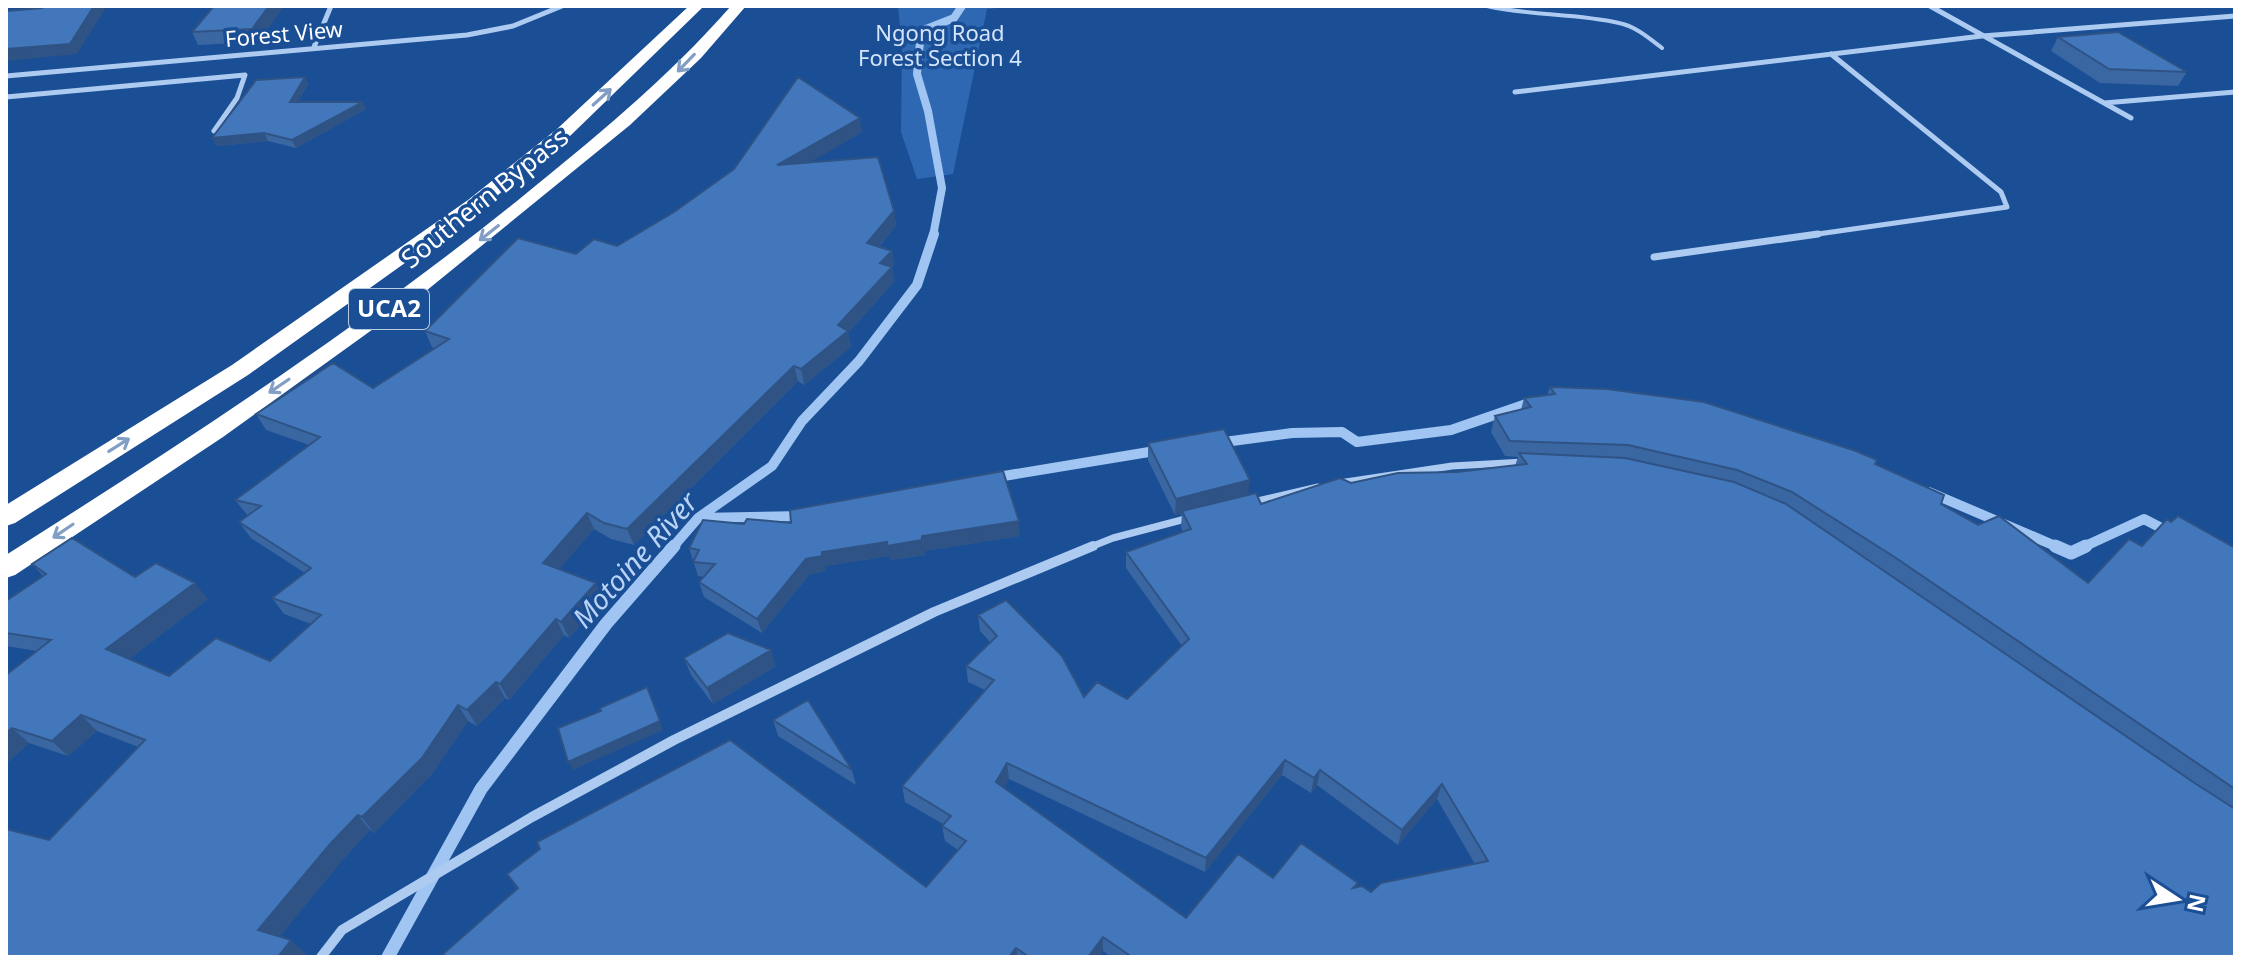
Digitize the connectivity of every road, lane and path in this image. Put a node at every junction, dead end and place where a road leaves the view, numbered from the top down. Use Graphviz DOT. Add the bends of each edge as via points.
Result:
graph roads {
  1 [pos="331,6"];
  2 [pos="562,6"];
  3 [pos="697,6"];
  4 [pos="739,6"];
  5 [pos="1487,6"];
  6 [pos="1930,6"];
  7 [pos="2235,16"];
  8 [pos="1982,36"];
  9 [pos="314,47"];
  10 [pos="1662,48"];
  11 [pos="1831,54"];
  12 [pos="6,76"];
  13 [pos="1515,92"];
  14 [pos="2235,92"];
  15 [pos="6,97"];
  16 [pos="2103,103"];
  17 [pos="2131,118"];
  18 [pos="214,131"];
  19 [pos="1654,257"];
  20 [pos="1534,462"];
  21 [pos="1232,507"];
  22 [pos="1203,515"];
  23 [pos="6,517"];
  24 [pos="6,568"];
  25 [pos="321,957"];
  1 -- 9 [label="street"];
  2 -- 9 [label="street, Forest View" via="513,26 467,35"];
  23 -- 3 [label="highway, Southern Bypass / UCA2, one-way" via="240,370 475,204 563,133"];
  4 -- 24 [label="highway, Southern Bypass / UCA2, one-way" via="617,127 440,271"];
  5 -- 10 [label="lane" via="1616,22"];
  6 -- 8 [label="street"];
  7 -- 8 [label="street"];
  8 -- 11 [label="street"];
  8 -- 16 [label="street"];
  9 -- 12 [label="street, Forest View"];
  11 -- 13 [label="street"];
  11 -- 19 [label="street" via="2001,192 2007,207"];
  14 -- 16 [label="street"];
  15 -- 18 [label="street" via="245,75 237,98"];
  16 -- 17 [label="street"];
  20 -- 21 [label="street" via="1374,476"];
  22 -- 25 [label="street" via="1113,538 934,612 674,740 342,930"];
}
